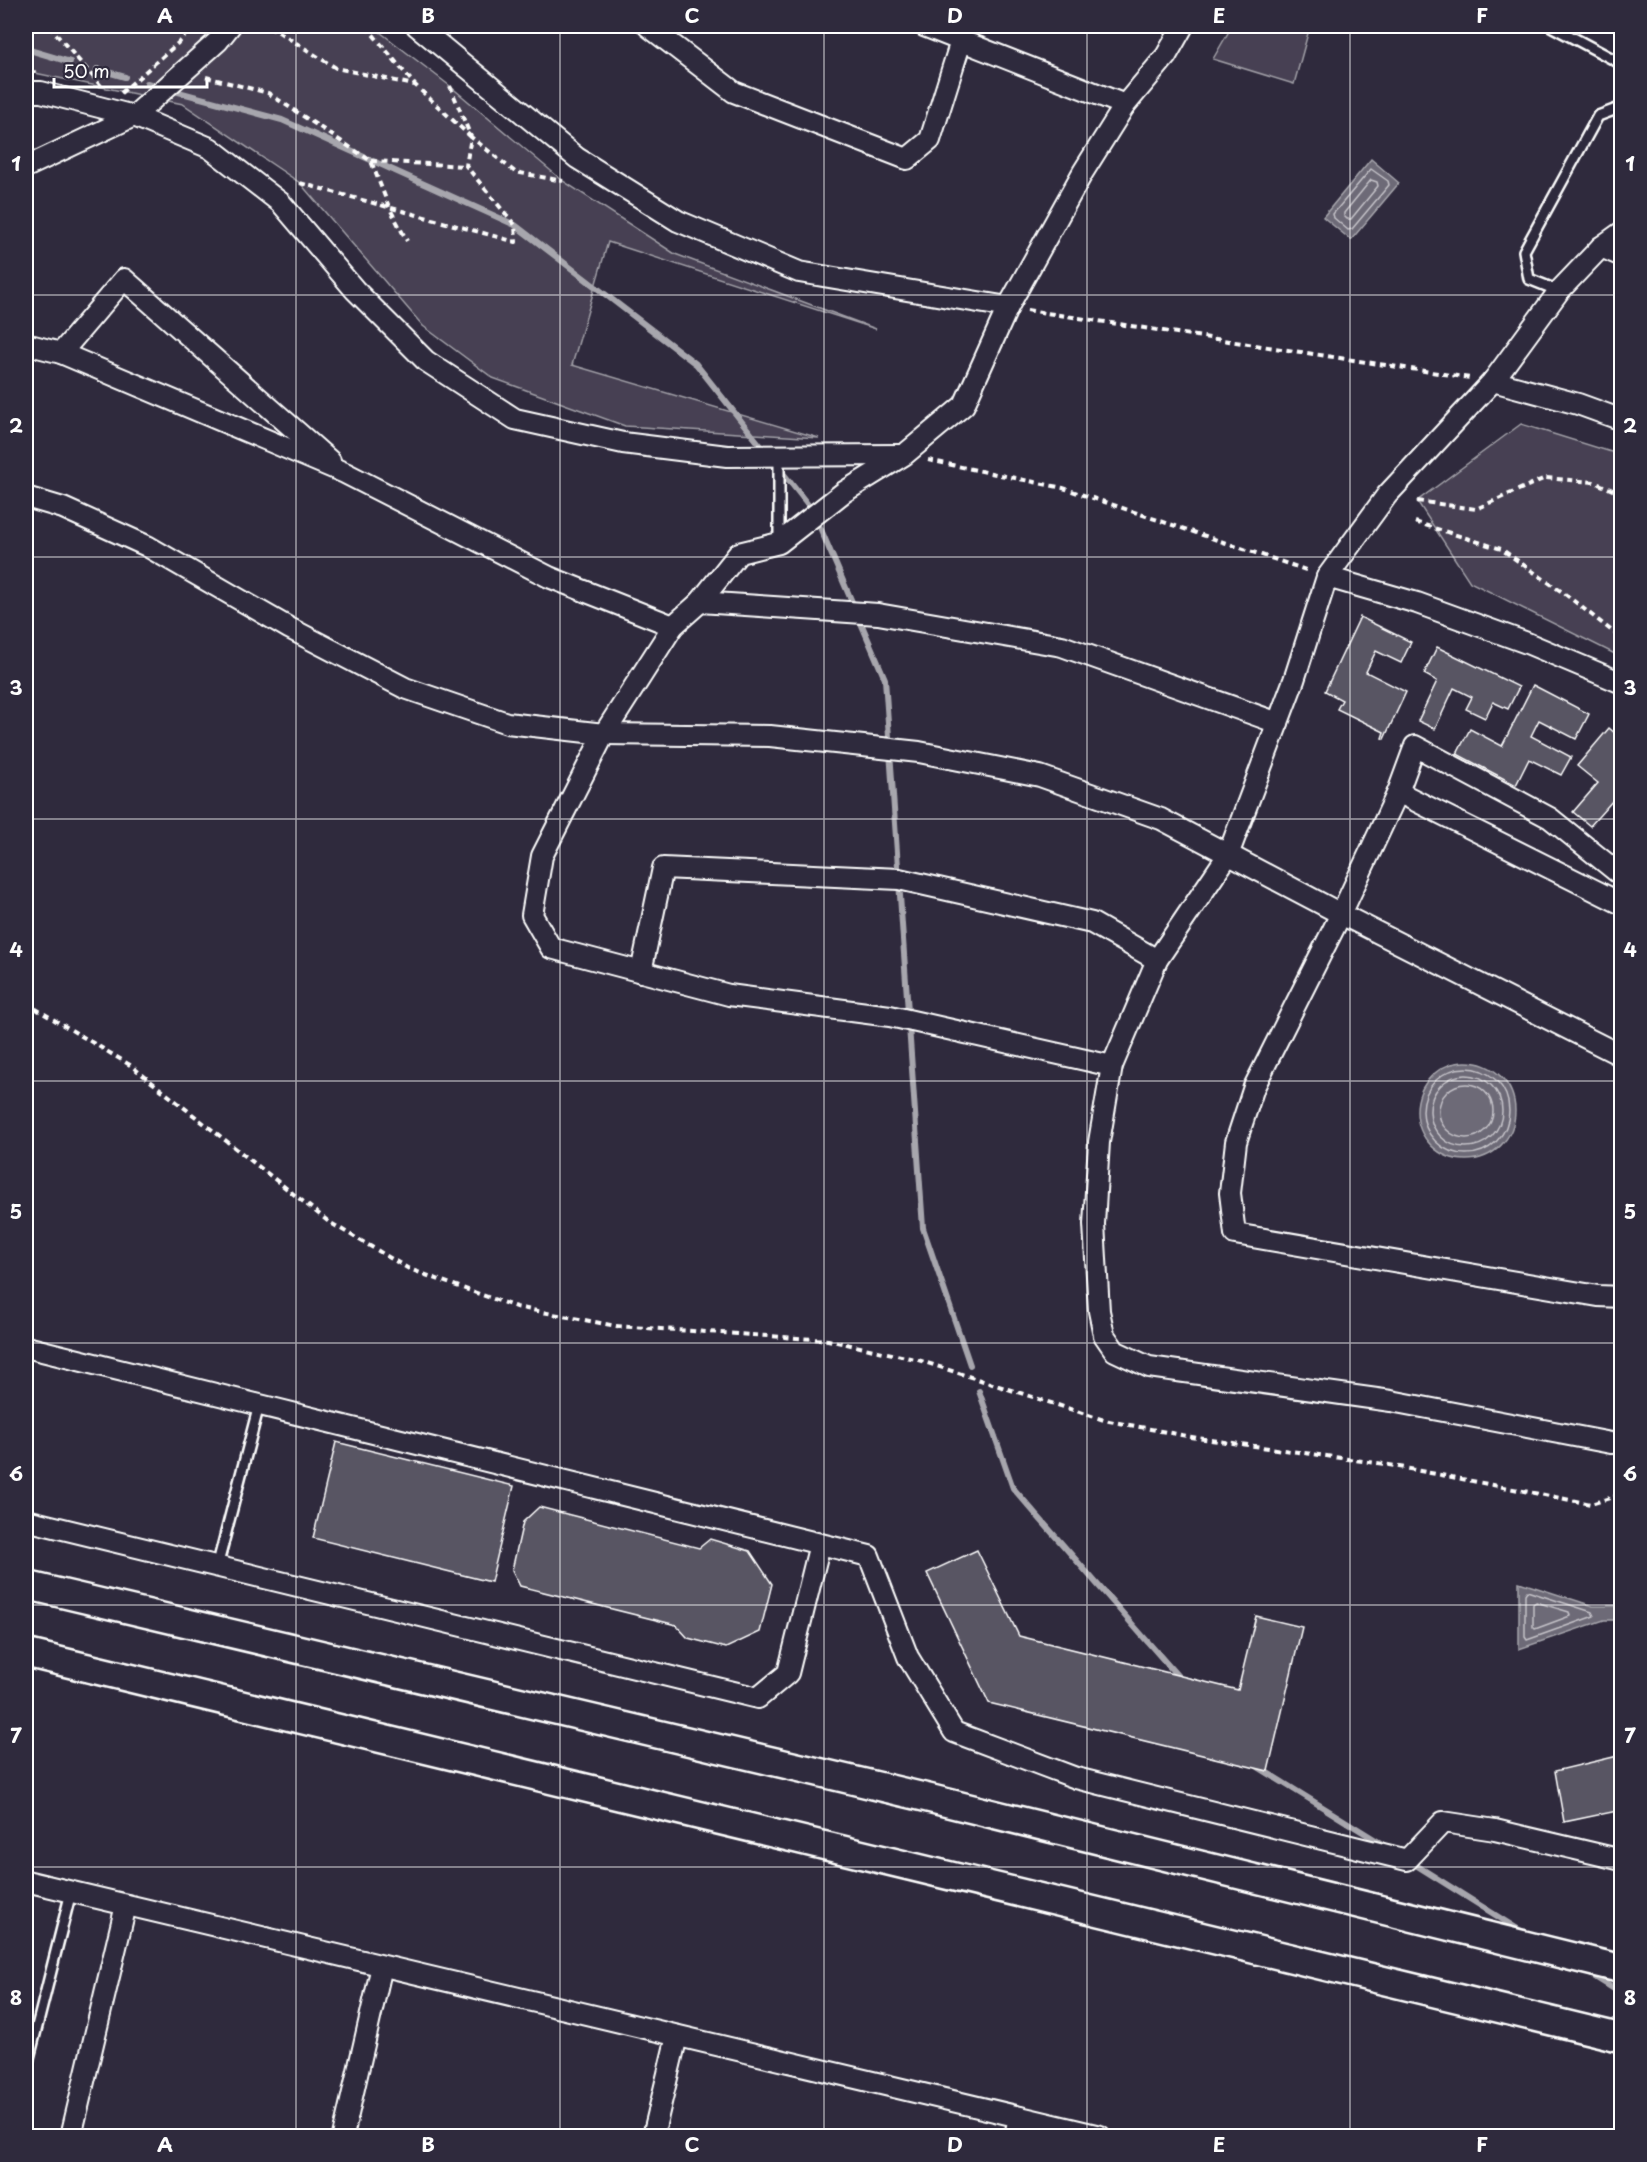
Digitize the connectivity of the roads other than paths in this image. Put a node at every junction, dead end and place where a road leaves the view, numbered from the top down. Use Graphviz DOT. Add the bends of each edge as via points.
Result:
graph roads {
  1 [pos="230,26"];
  2 [pos="417,26"];
  3 [pos="648,26"];
  4 [pos="924,26"];
  5 [pos="1183,26"];
  6 [pos="1551,26"];
  7 [pos="961,41"];
  8 [pos="1622,63"];
  9 [pos="26,92"];
  10 [pos="1125,105"];
  11 [pos="1622,107"];
  12 [pos="134,116"];
  13 [pos="110,120"];
  14 [pos="26,167"];
  15 [pos="1622,232"];
  16 [pos="1601,247"];
  17 [pos="1622,256"];
  18 [pos="1559,291"];
  19 [pos="1008,308"];
  20 [pos="26,344"];
  21 [pos="61,353"];
  22 [pos="1493,381"];
  23 [pos="1622,420"];
  24 [pos="779,455"];
  25 [pos="904,455"];
  26 [pos="345,473"];
  27 [pos="26,496"];
  28 [pos="779,543"];
  29 [pos="1327,577"];
  30 [pos="700,602"];
  31 [pos="673,626"];
  32 [pos="1622,683"];
  33 [pos="1278,723"];
  34 [pos="604,734"];
  35 [pos="1398,792"];
  36 [pos="1228,855"];
  37 [pos="1622,876"];
  38 [pos="1622,904"];
  39 [pos="1341,914"];
  40 [pos="1157,960"];
  41 [pos="641,972"];
  42 [pos="1622,1056"];
  43 [pos="1112,1066"];
  44 [pos="1622,1297"];
  45 [pos="26,1347"];
  46 [pos="259,1405"];
  47 [pos="1622,1442"];
  48 [pos="26,1520"];
  49 [pos="820,1544"];
  50 [pos="217,1567"];
  51 [pos="26,1585"];
  52 [pos="26,1653"];
  53 [pos="1622,1860"];
  54 [pos="26,1881"];
  55 [pos="71,1892"];
  56 [pos="126,1905"];
  57 [pos="382,1966"];
  58 [pos="1622,1969"];
  59 [pos="677,2036"];
  60 [pos="1622,2038"];
  61 [pos="26,2070"];
  62 [pos="1017,2127"];
  63 [pos="71,2136"];
  64 [pos="343,2136"];
  65 [pos="653,2136"];
  66 [pos="1100,2136"];
  1 -- 12 [label="street"];
  2 -- 19 [label="street" via="577,158 678,221 799,272"];
  3 -- 7 [label="street" via="734,92 907,159 930,140"];
  4 -- 7 [label="street"];
  5 -- 10 [label="street" via="1166,56"];
  6 -- 8 [label="lane"];
  7 -- 10 [label="street"];
  9 -- 13 [label="street" via="41,92"];
  10 -- 19 [label="street"];
  11 -- 18 [label="lane" via="1598,116 1524,251 1529,279"];
  12 -- 13 [label="street"];
  12 -- 24 [label="street" via="210,148 281,203 355,290 426,360 515,419 623,443 727,456"];
  13 -- 14 [label="street"];
  15 -- 16 [label="street"];
  16 -- 17 [label="street"];
  16 -- 18 [label="street"];
  18 -- 22 [label="street"];
  19 -- 25 [label="street" via="964,405"];
  20 -- 21 [label="street"];
  21 -- 26 [label="street"];
  21 -- 26 [label="street" via="124,279"];
  22 -- 23 [label="street"];
  22 -- 29 [label="street" via="1387,495"];
  24 -- 25 [label="street"];
  24 -- 28 [label="lane"];
  25 -- 28 [label="street" via="844,492"];
  26 -- 31 [label="street" via="549,577"];
  27 -- 34 [label="street" via="63,508 147,546 289,628 405,688 507,723"];
  28 -- 30 [label="street" via="739,553"];
  29 -- 32 [label="street" via="1418,603"];
  29 -- 33 [label="street"];
  30 -- 31 [label="street"];
  30 -- 33 [label="street" via="878,614 1062,646"];
  31 -- 34 [label="street"];
  33 -- 36 [label="street"];
  34 -- 36 [label="street" via="770,736 930,754 1040,776 1161,819"];
  34 -- 41 [label="street" via="542,856 532,915 551,948"];
  35 -- 37 [label="street" via="1415,746 1551,818"];
  35 -- 38 [label="street"];
  35 -- 39 [label="street"];
  36 -- 39 [label="street"];
  36 -- 40 [label="street"];
  39 -- 42 [label="street"];
  39 -- 44 [label="street" via="1254,1087 1236,1142 1230,1193 1235,1234"];
  40 -- 41 [label="street" via="1092,923 899,879 663,868"];
  40 -- 43 [label="street"];
  41 -- 43 [label="street" via="729,995 890,1016"];
  43 -- 47 [label="street" via="1099,1142 1094,1224 1099,1311 1104,1335 1115,1351 1149,1367 1391,1401"];
  45 -- 46 [label="street"];
  46 -- 49 [label="street"];
  46 -- 50 [label="lane"];
  48 -- 50 [label="street"];
  49 -- 50 [label="street" via="788,1673 758,1698"];
  49 -- 53 [label="street" via="869,1556 908,1657 954,1732 1076,1778 1407,1860 1443,1822"];
  51 -- 58 [label="main road" via="928,1798"];
  52 -- 60 [label="main road"];
  54 -- 55 [label="street"];
  55 -- 56 [label="street"];
  55 -- 61 [label="lane"];
  56 -- 57 [label="street"];
  56 -- 63 [label="street"];
  57 -- 59 [label="street"];
  57 -- 64 [label="street"];
  59 -- 62 [label="street"];
  59 -- 65 [label="street"];
  62 -- 66 [label="street"];
}
